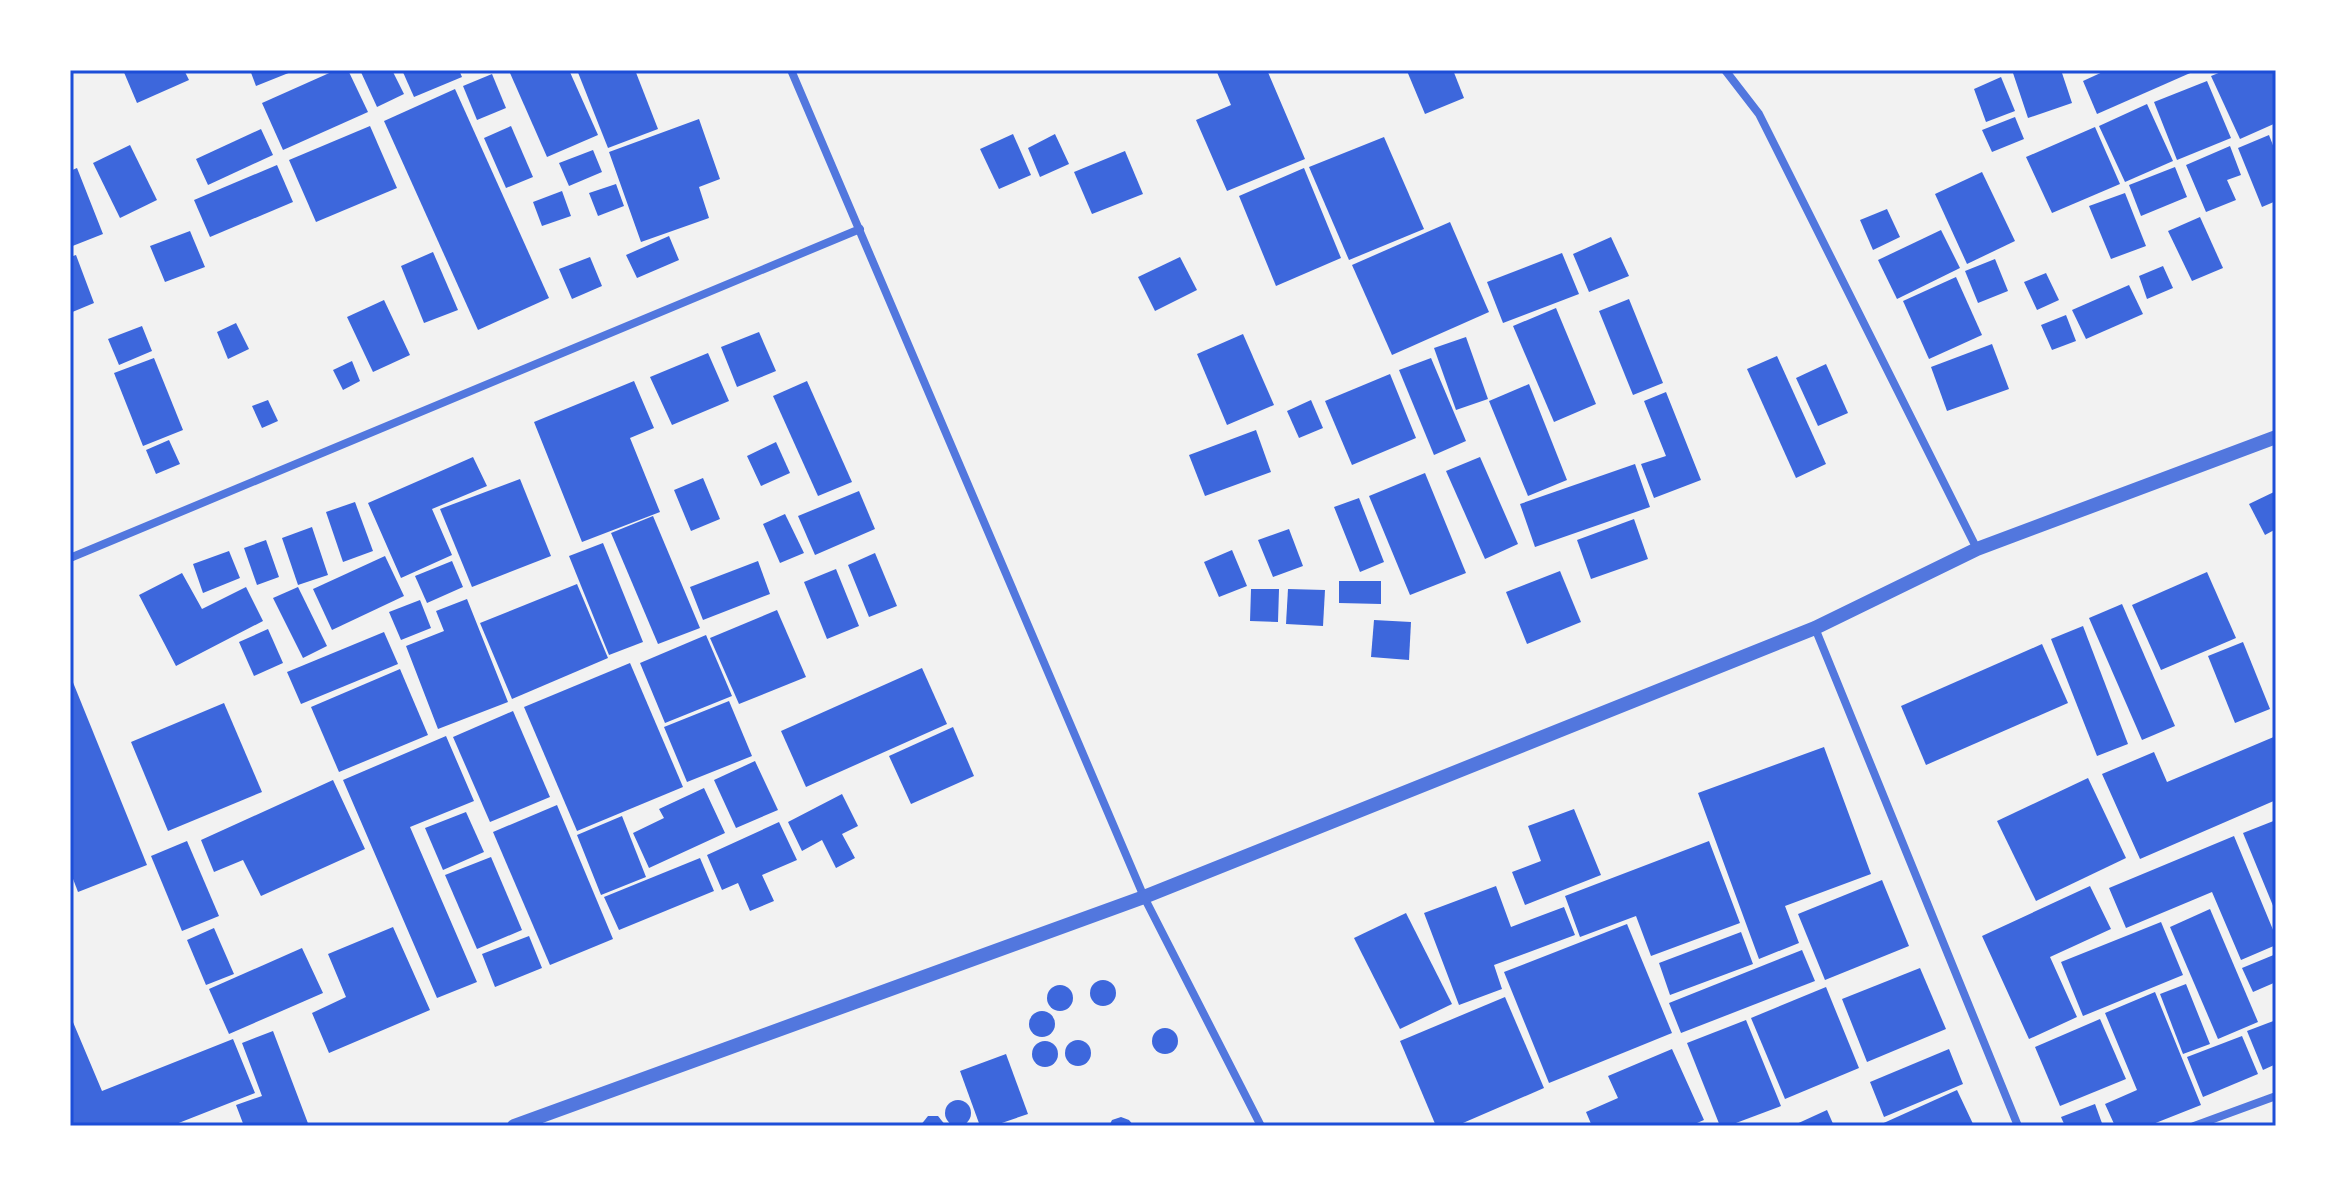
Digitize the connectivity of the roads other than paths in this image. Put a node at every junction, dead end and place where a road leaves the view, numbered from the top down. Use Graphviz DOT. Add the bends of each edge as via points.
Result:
graph roads {
  1 [pos="791,70"];
  2 [pos="1725,70"];
  3 [pos="860,229"];
  4 [pos="2276,437"];
  5 [pos="1977,549"];
  6 [pos="70,558"];
  7 [pos="1815,628"];
  8 [pos="1144,897"];
  9 [pos="2276,1096"];
  10 [pos="514,1126"];
  11 [pos="1261,1126"];
  12 [pos="2018,1126"];
  13 [pos="2194,1126"];
  1 -- 3 [label="street"];
  2 -- 5 [label="street" via="1759,114"];
  3 -- 6 [label="street"];
  3 -- 8 [label="street"];
  4 -- 5 [label="street"];
  5 -- 7 [label="street"];
  7 -- 8 [label="street"];
  7 -- 12 [label="street"];
  8 -- 10 [label="street"];
  8 -- 11 [label="street"];
  9 -- 13 [label="street"];
}
